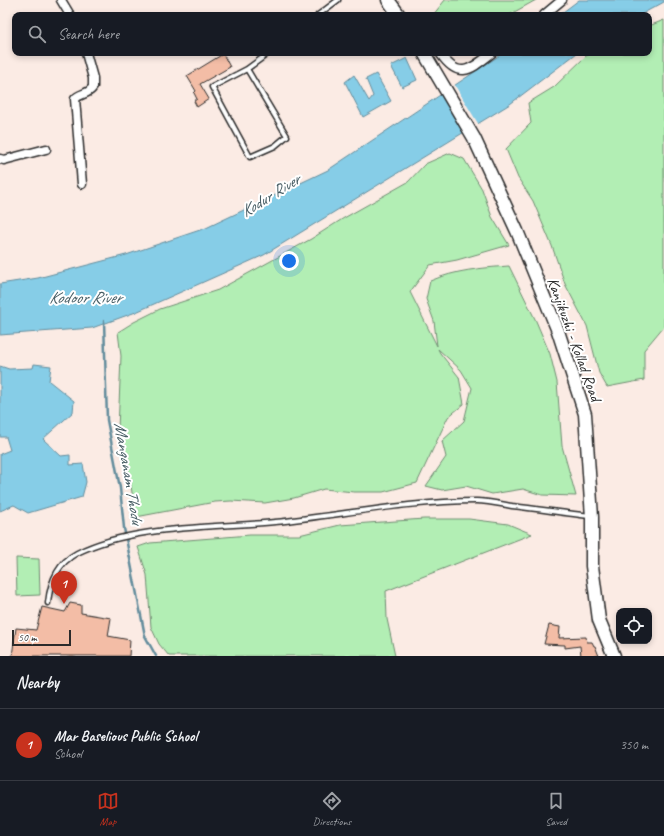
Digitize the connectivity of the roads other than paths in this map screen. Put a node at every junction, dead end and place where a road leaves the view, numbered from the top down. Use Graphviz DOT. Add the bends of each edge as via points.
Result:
graph roads {
  1 [pos="61,0"];
  2 [pos="338,0"];
  3 [pos="388,0"];
  4 [pos="562,0"];
  5 [pos="68,12"];
  6 [pos="322,12"];
  7 [pos="397,12"];
  8 [pos="548,12"];
  9 [pos="87,56"];
  10 [pos="265,56"];
  11 [pos="426,56"];
  12 [pos="442,56"];
  13 [pos="488,56"];
  14 [pos="247,69"];
  15 [pos="46,149"];
  16 [pos="0,159"];
  17 [pos="82,184"];
  18 [pos="592,517"];
  19 [pos="48,603"];
  20 [pos="614,656"];
  1 -- 5 [label="street"];
  2 -- 6 [label="lane"];
  3 -- 7 [label="main road"];
  4 -- 8 [label="street"];
  9 -- 17 [label="street" via="93,87 75,99"];
  10 -- 14 [label="lane"];
  11 -- 18 [label="main road, Kanjikuzhi - Kollad Road" via="474,138 517,231 558,331 585,414"];
  12 -- 13 [label="street" via="448,65 468,71"];
  14 -- 14 [label="lane" via="286,136 275,146 250,157 212,87"];
  15 -- 16 [label="street"];
  18 -- 19 [label="lane" via="477,501 400,506 276,522 147,533 77,553 63,564 52,581"];
  18 -- 20 [label="main road, Kanjikuzhi - Kollad Road" via="592,566 599,620"];
}
